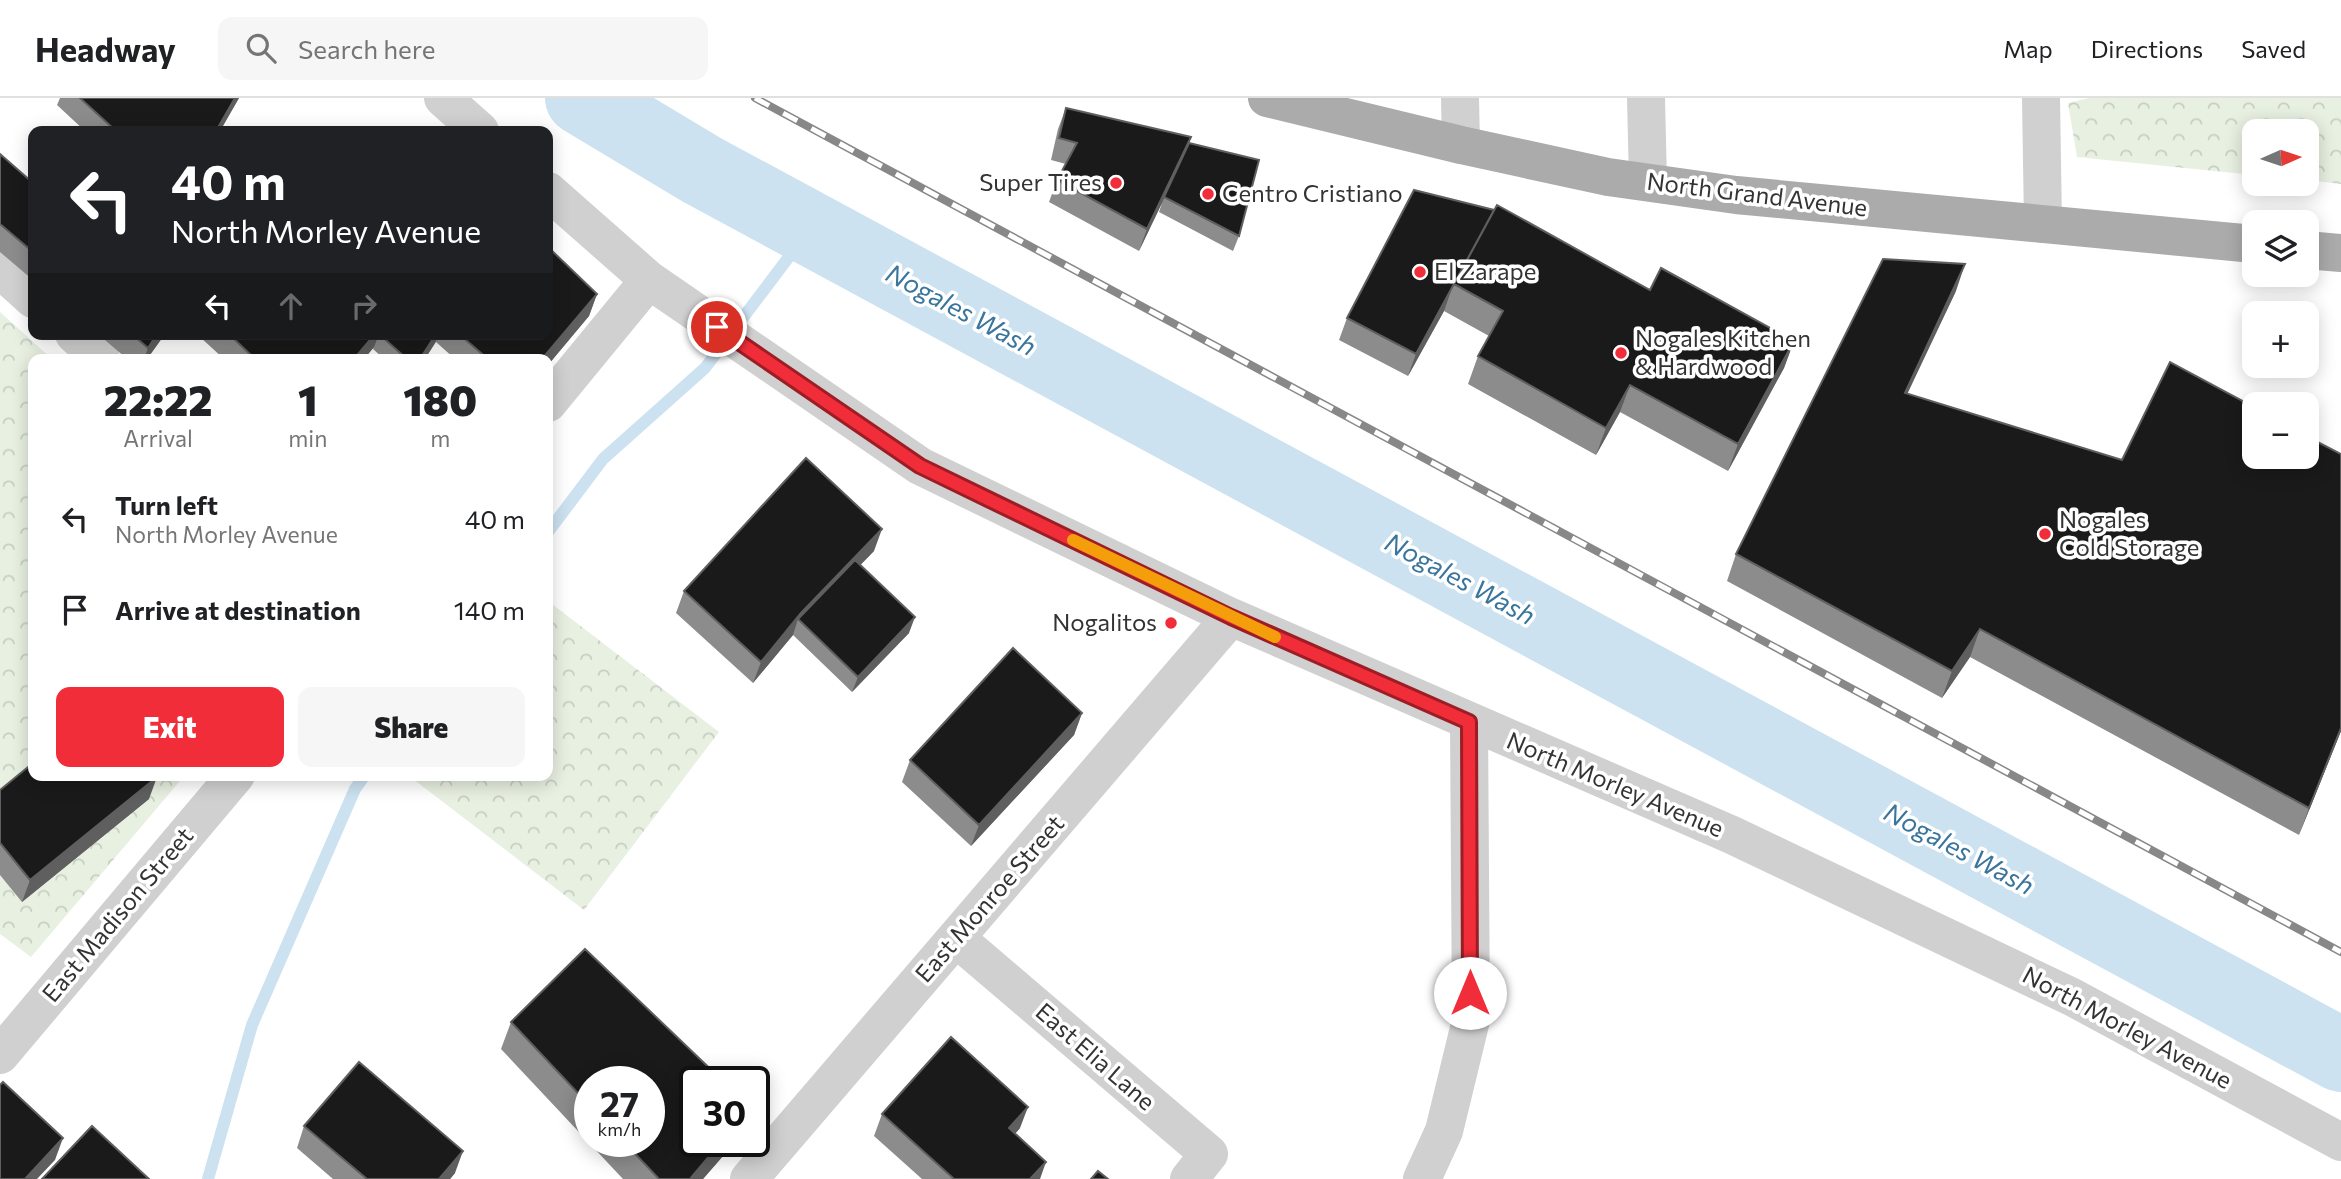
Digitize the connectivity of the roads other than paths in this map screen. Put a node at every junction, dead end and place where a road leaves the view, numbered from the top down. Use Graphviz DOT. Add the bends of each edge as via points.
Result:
graph roads {
  1 [pos="443,98"];
  2 [pos="1266,98"];
  3 [pos="1460,98"];
  4 [pos="1646,98"];
  5 [pos="2041,98"];
  6 [pos="474,126"];
  7 [pos="1461,145"];
  8 [pos="1648,182"];
  9 [pos="553,195"];
  10 [pos="2043,224"];
  11 [pos="2242,243"];
  12 [pos="2319,251"];
  13 [pos="2341,253"];
  14 [pos="0,269"];
  15 [pos="649,280"];
  16 [pos="28,294"];
  17 [pos="80,340"];
  18 [pos="96,354"];
  19 [pos="553,397"];
  20 [pos="1231,617"];
  21 [pos="1469,722"];
  22 [pos="231,781"];
  23 [pos="957,939"];
  24 [pos="0,1055"];
  25 [pos="2341,1142"];
  26 [pos="749,1179"];
  27 [pos="1189,1179"];
  28 [pos="1422,1179"];
  1 -- 6 [label="street"];
  2 -- 7 [label="main road, North Grand Avenue"];
  3 -- 7 [label="street"];
  4 -- 8 [label="street"];
  5 -- 10 [label="street"];
  7 -- 8 [label="main road, North Grand Avenue"];
  8 -- 10 [label="main road, North Grand Avenue" via="1736,195"];
  9 -- 15 [label="street, North Morley Avenue"];
  10 -- 11 [label="main road, North Grand Avenue"];
  12 -- 13 [label="main road"];
  14 -- 16 [label="street"];
  15 -- 19 [label="street"];
  15 -- 20 [label="street, North Morley Avenue" via="920,466"];
  17 -- 18 [label="street"];
  20 -- 21 [label="street, North Morley Avenue"];
  20 -- 23 [label="street, East Monroe Street"];
  21 -- 25 [label="street, North Morley Avenue" via="1732,835 2072,997"];
  21 -- 28 [label="street" via="1471,1020 1444,1131"];
  22 -- 24 [label="street, East Madison Street"];
  23 -- 26 [label="street, East Monroe Street"];
  23 -- 27 [label="street, East Elia Lane" via="1209,1154"];
}
